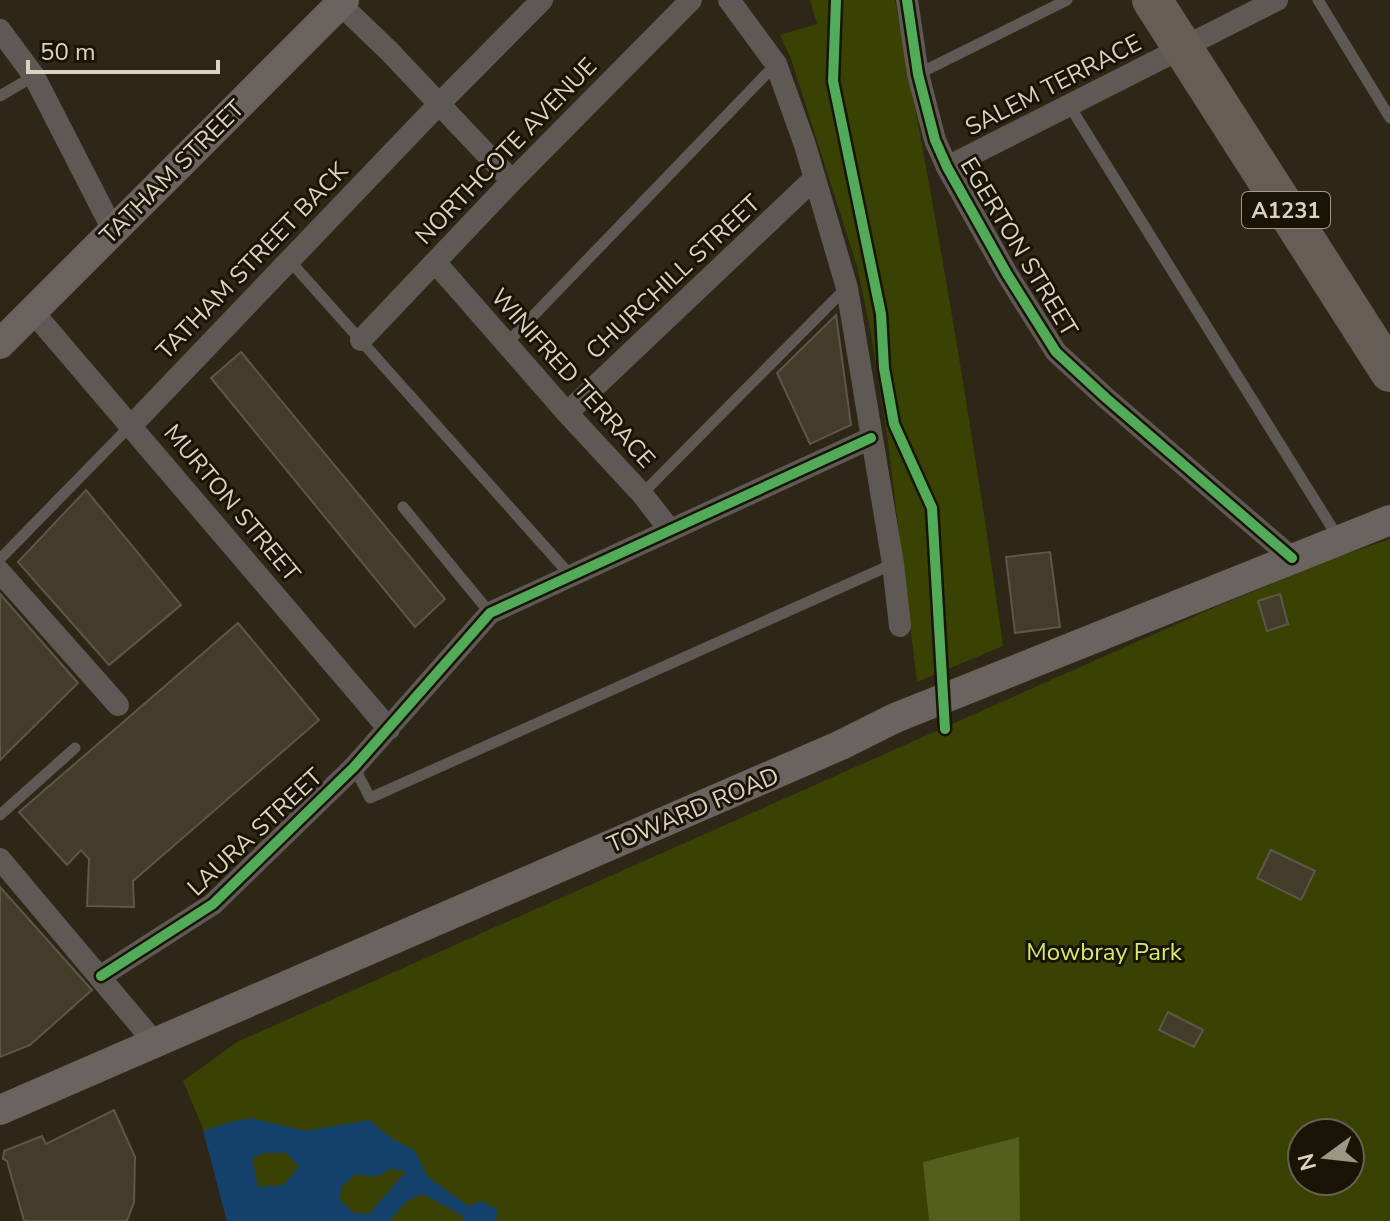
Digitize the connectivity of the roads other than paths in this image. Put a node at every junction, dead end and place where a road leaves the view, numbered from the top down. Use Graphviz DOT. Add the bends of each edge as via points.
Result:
graph roads {
  1 [pos="542,0"];
  2 [pos="691,0"];
  3 [pos="729,0"];
  4 [pos="907,0"];
  5 [pos="1067,0"];
  6 [pos="1152,0"];
  7 [pos="1277,0"];
  8 [pos="1318,0"];
  9 [pos="342,2"];
  10 [pos="0,30"];
  11 [pos="1183,48"];
  12 [pos="776,64"];
  13 [pos="918,74"];
  14 [pos="34,76"];
  15 [pos="0,96"];
  16 [pos="440,103"];
  17 [pos="1069,105"];
  18 [pos="1390,118"];
  19 [pos="947,167"];
  20 [pos="815,178"];
  21 [pos="512,181"];
  22 [pos="113,230"];
  23 [pos="289,260"];
  24 [pos="435,262"];
  25 [pos="847,288"];
  26 [pos="33,312"];
  27 [pos="361,340"];
  28 [pos="0,344"];
  29 [pos="506,344"];
  30 [pos="1390,372"];
  31 [pos="567,413"];
  32 [pos="132,425"];
  33 [pos="871,438"];
  34 [pos="642,494"];
  35 [pos="403,507"];
  36 [pos="1390,520"];
  37 [pos="670,530"];
  38 [pos="1339,539"];
  39 [pos="1292,558"];
  40 [pos="0,559"];
  41 [pos="893,564"];
  42 [pos="0,572"];
  43 [pos="571,576"];
  44 [pos="490,613"];
  45 [pos="900,626"];
  46 [pos="118,705"];
  47 [pos="389,729"];
  48 [pos="75,748"];
  49 [pos="354,767"];
  50 [pos="0,815"];
  51 [pos="0,859"];
  52 [pos="101,976"];
  53 [pos="155,1043"];
  54 [pos="0,1110"];
  1 -- 16 [label="street, TATHAM STREET BACK"];
  2 -- 21 [label="street, NORTHCOTE AVENUE"];
  3 -- 12 [label="street"];
  4 -- 13 [label="street, EGERTON STREET"];
  5 -- 13 [label="lane"];
  6 -- 11 [label="highway, A1231"];
  7 -- 11 [label="street, SALEM TERRACE"];
  8 -- 18 [label="lane"];
  9 -- 16 [label="street"];
  9 -- 22 [label="main road, TATHAM STREET"];
  10 -- 14 [label="street"];
  11 -- 17 [label="street, SALEM TERRACE"];
  11 -- 30 [label="highway, A1231"];
  12 -- 20 [label="street"];
  12 -- 29 [label="lane"];
  13 -- 19 [label="street, EGERTON STREET"];
  14 -- 15 [label="lane"];
  14 -- 22 [label="street"];
  16 -- 21 [label="street"];
  16 -- 23 [label="street, TATHAM STREET BACK"];
  17 -- 19 [label="street, SALEM TERRACE"];
  17 -- 38 [label="lane"];
  19 -- 39 [label="street, EGERTON STREET" via="1056,352"];
  20 -- 25 [label="street"];
  20 -- 31 [label="street, CHURCHILL STREET"];
  21 -- 24 [label="street, NORTHCOTE AVENUE"];
  22 -- 26 [label="main road, TATHAM STREET"];
  23 -- 27 [label="lane"];
  23 -- 32 [label="street, TATHAM STREET BACK"];
  24 -- 27 [label="street, NORTHCOTE AVENUE"];
  24 -- 29 [label="street, WINIFRED TERRACE"];
  25 -- 33 [label="street"];
  25 -- 34 [label="lane"];
  26 -- 28 [label="main road, TATHAM STREET"];
  26 -- 32 [label="street, MURTON STREET"];
  27 -- 43 [label="lane"];
  29 -- 31 [label="street, WINIFRED TERRACE"];
  31 -- 34 [label="street, WINIFRED TERRACE"];
  32 -- 40 [label="lane, TATHAM STREET BACK"];
  32 -- 47 [label="street, MURTON STREET"];
  33 -- 37 [label="street"];
  33 -- 41 [label="street"];
  34 -- 37 [label="street, WINIFRED TERRACE"];
  35 -- 44 [label="lane"];
  36 -- 38 [label="main road, TOWARD ROAD"];
  37 -- 43 [label="street"];
  38 -- 39 [label="main road, TOWARD ROAD"];
  39 -- 53 [label="main road, TOWARD ROAD" via="895,718"];
  41 -- 45 [label="street"];
  41 -- 49 [label="lane" via="370,798"];
  42 -- 46 [label="street"];
  43 -- 44 [label="street"];
  44 -- 47 [label="street, LAURA STREET"];
  47 -- 49 [label="street, LAURA STREET"];
  48 -- 50 [label="lane"];
  49 -- 52 [label="street, LAURA STREET" via="213,904"];
  51 -- 52 [label="street"];
  52 -- 53 [label="street"];
  53 -- 54 [label="main road, TOWARD ROAD"];
}
